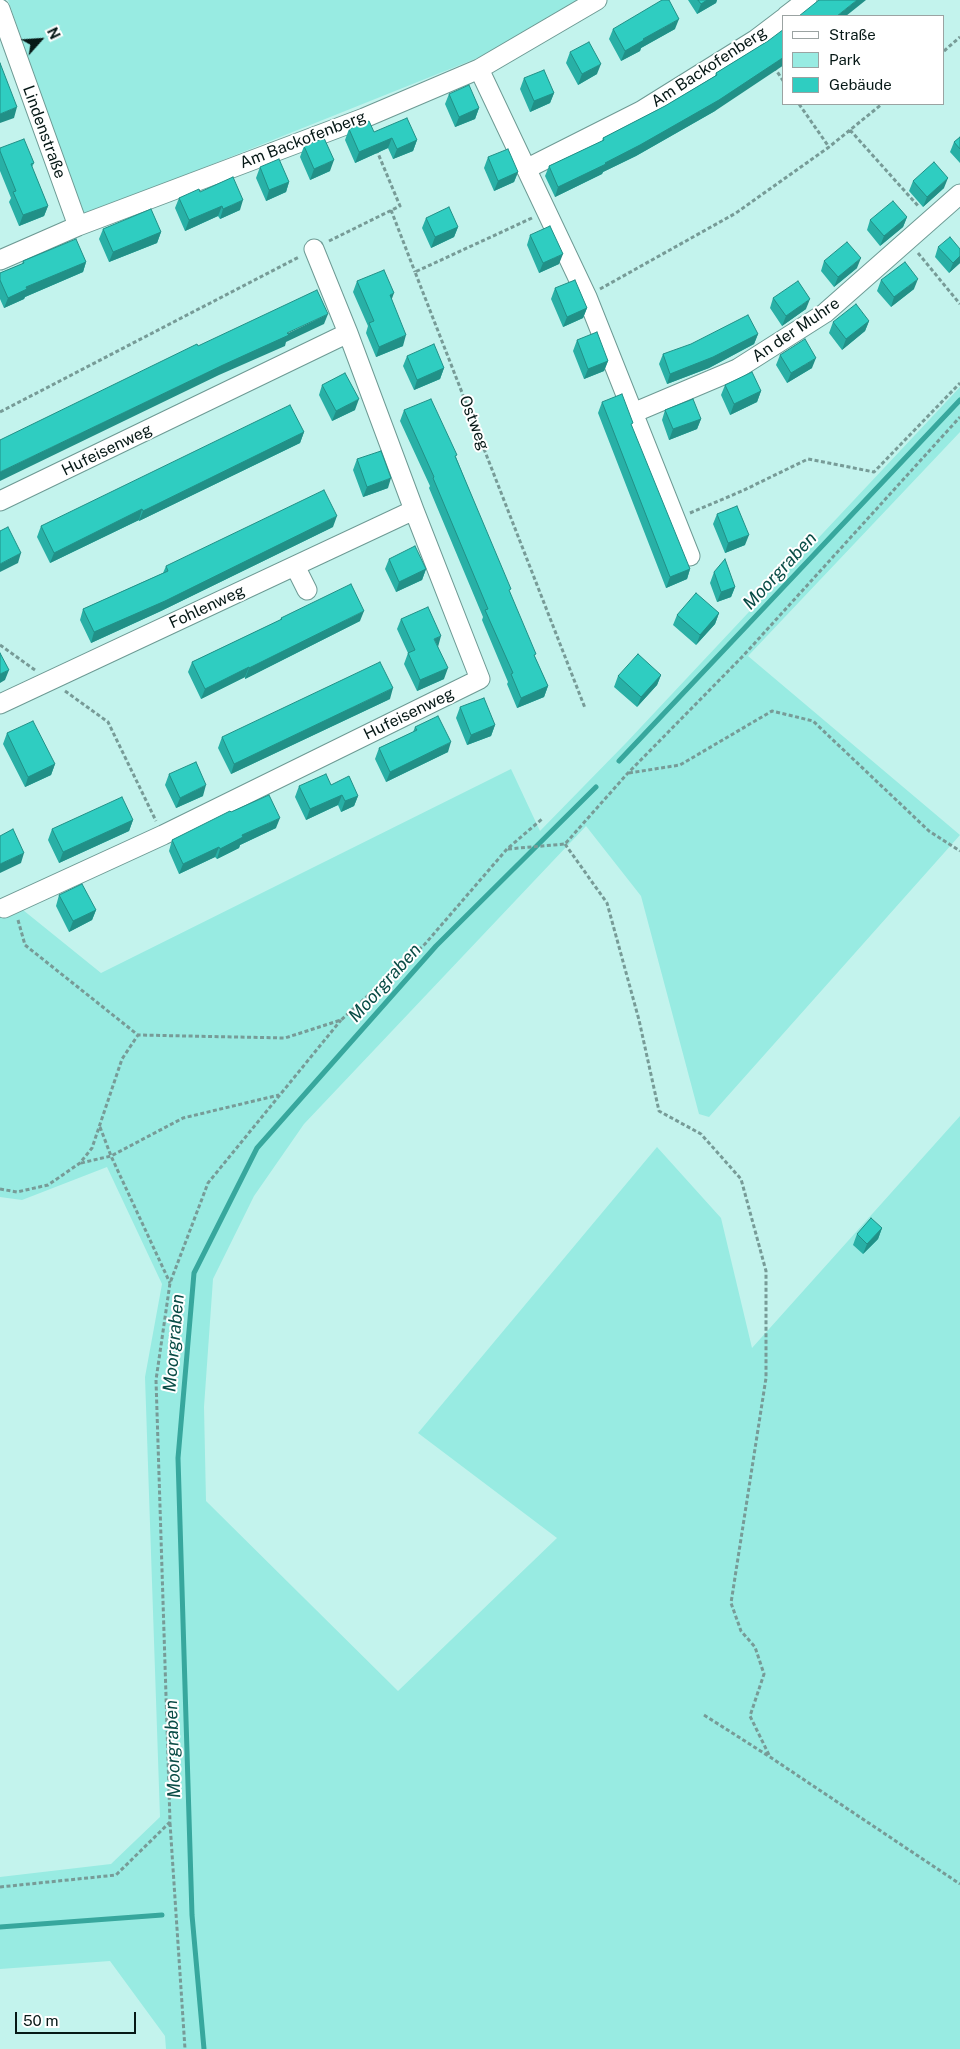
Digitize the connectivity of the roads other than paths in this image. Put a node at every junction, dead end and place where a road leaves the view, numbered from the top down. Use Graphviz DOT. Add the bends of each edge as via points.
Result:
graph roads {
  1 [pos="597,0"];
  2 [pos="807,0"];
  3 [pos="0,9"];
  4 [pos="788,15"];
  5 [pos="782,19"];
  6 [pos="479,69"];
  7 [pos="526,169"];
  8 [pos="960,194"];
  9 [pos="78,226"];
  10 [pos="314,249"];
  11 [pos="0,260"];
  12 [pos="348,333"];
  13 [pos="633,413"];
  14 [pos="0,501"];
  15 [pos="414,510"];
  16 [pos="690,556"];
  17 [pos="295,566"];
  18 [pos="307,590"];
  19 [pos="0,704"];
  20 [pos="7,911"];
  1 -- 6 [label="street, Am Backofenberg"];
  2 -- 4 [label="street, Am Backofenberg"];
  3 -- 9 [label="street, Lindenstraße"];
  5 -- 7 [label="street, Am Backofenberg" via="755,40 641,111"];
  6 -- 7 [label="street"];
  6 -- 9 [label="street, Am Backofenberg" via="364,118"];
  7 -- 13 [label="street" via="587,297"];
  8 -- 13 [label="street, An der Muhre" via="825,313 745,364"];
  9 -- 11 [label="street, Am Backofenberg"];
  10 -- 12 [label="street, Hufeisenweg"];
  12 -- 14 [label="street, Hufeisenweg"];
  12 -- 15 [label="street, Hufeisenweg"];
  13 -- 16 [label="street"];
  15 -- 17 [label="street, Fohlenweg"];
  15 -- 20 [label="street, Hufeisenweg" via="480,679"];
  17 -- 18 [label="street"];
  17 -- 19 [label="street, Fohlenweg"];
}
